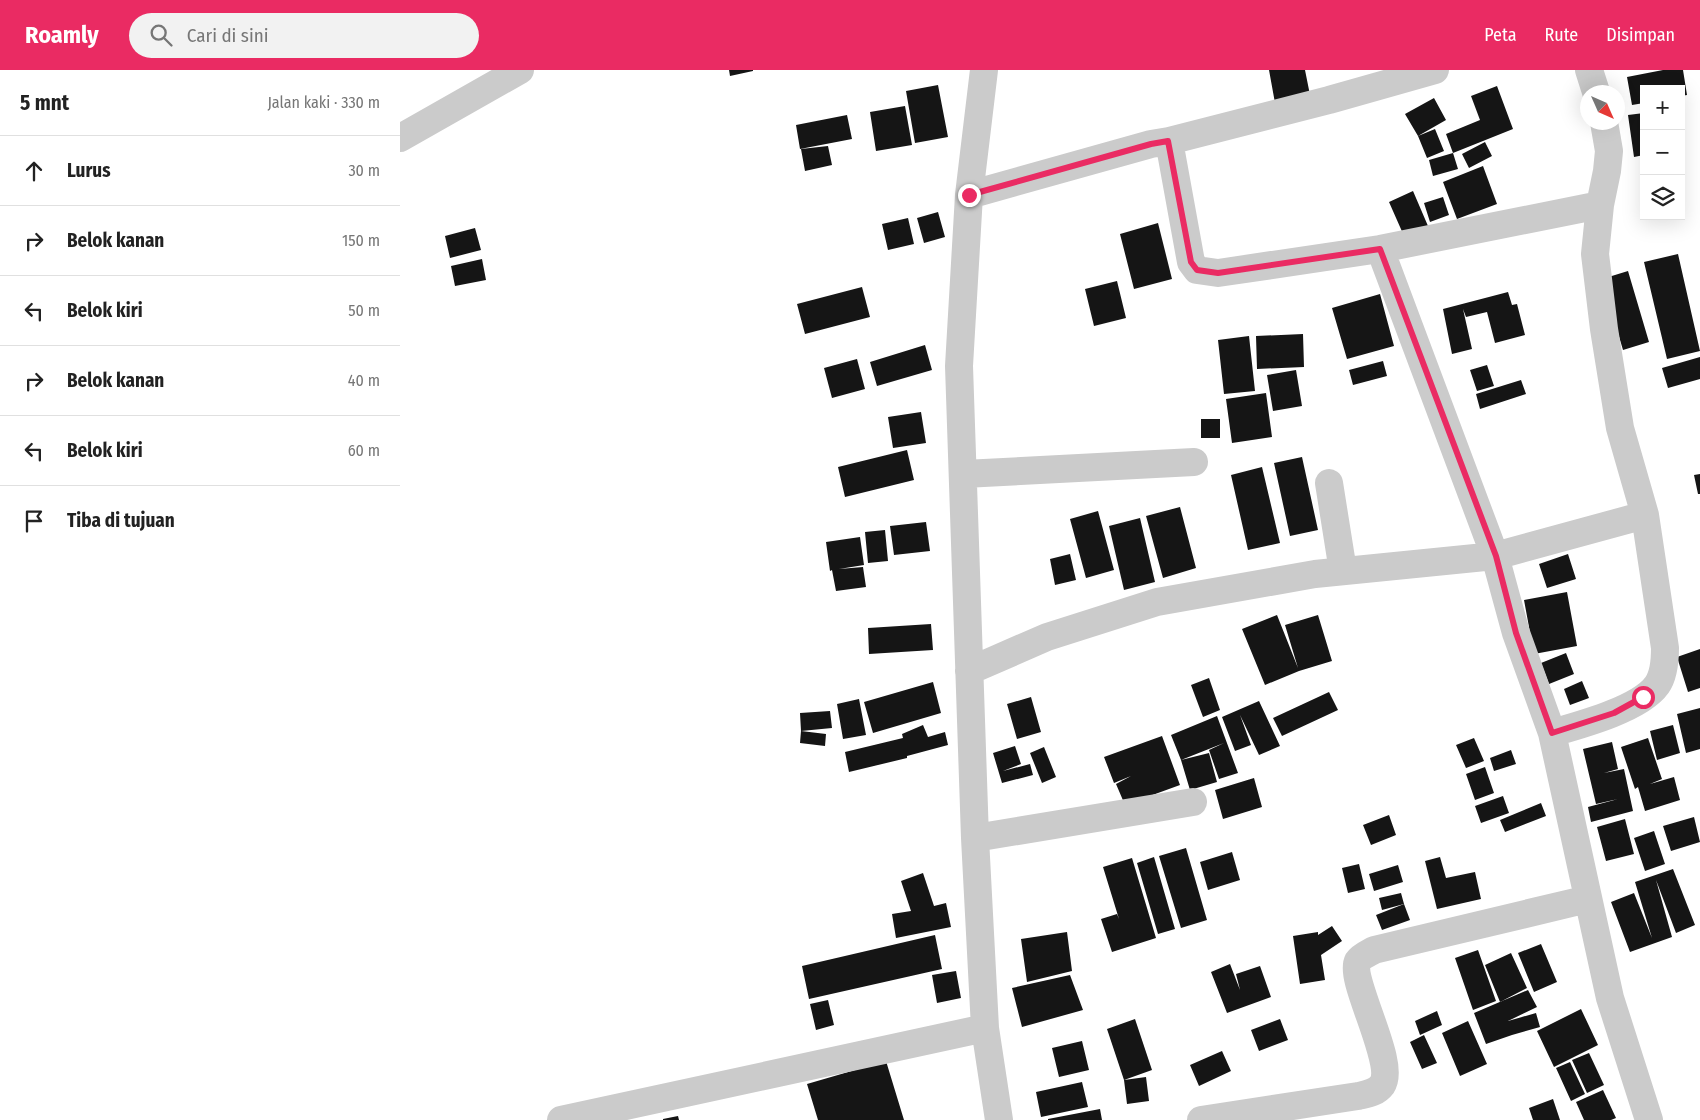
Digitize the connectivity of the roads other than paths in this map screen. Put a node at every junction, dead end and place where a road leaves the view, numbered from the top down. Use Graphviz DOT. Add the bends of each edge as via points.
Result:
graph roads {
  1 [pos="520,70"];
  2 [pos="984,70"];
  3 [pos="1435,70"];
  4 [pos="1589,70"];
  5 [pos="1594,85"];
  6 [pos="1605,130"];
  7 [pos="400,138"];
  8 [pos="1168,141"];
  9 [pos="969,195"];
  10 [pos="1600,205"];
  11 [pos="1380,249"];
  12 [pos="1194,462"];
  13 [pos="964,474"];
  14 [pos="1329,483"];
  15 [pos="1645,515"];
  16 [pos="1496,556"];
  17 [pos="1343,571"];
  18 [pos="969,671"];
  19 [pos="1552,733"];
  20 [pos="1193,802"];
  21 [pos="975,838"];
  22 [pos="1588,899"];
  23 [pos="985,1028"];
  24 [pos="561,1120"];
  25 [pos="998,1120"];
  26 [pos="1201,1120"];
  27 [pos="1649,1120"];
  1 -- 7 [label="street"];
  2 -- 9 [label="street"];
  3 -- 8 [label="street"];
  4 -- 5 [label="street"];
  6 -- 10 [label="street" via="1608,171"];
  8 -- 9 [label="street"];
  8 -- 11 [label="street" via="1191,262 1197,270 1218,273"];
  9 -- 13 [label="street" via="959,366"];
  10 -- 11 [label="street"];
  10 -- 15 [label="street" via="1595,254 1604,329 1620,428"];
  11 -- 16 [label="street"];
  12 -- 13 [label="street"];
  13 -- 18 [label="street"];
  14 -- 17 [label="street"];
  15 -- 16 [label="street"];
  15 -- 19 [label="street" via="1665,648 1661,678 1656,687 1643,697 1614,713"];
  16 -- 17 [label="street"];
  16 -- 19 [label="street" via="1516,633"];
  17 -- 18 [label="street" via="1157,602 1048,637"];
  18 -- 21 [label="street"];
  19 -- 22 [label="street"];
  20 -- 21 [label="street"];
  21 -- 23 [label="street"];
  22 -- 26 [label="street" via="1366,954 1359,959 1357,968 1382,1059 1384,1081 1381,1086 1358,1096"];
  22 -- 27 [label="street" via="1610,998"];
  23 -- 24 [label="street"];
  23 -- 25 [label="street"];
}
